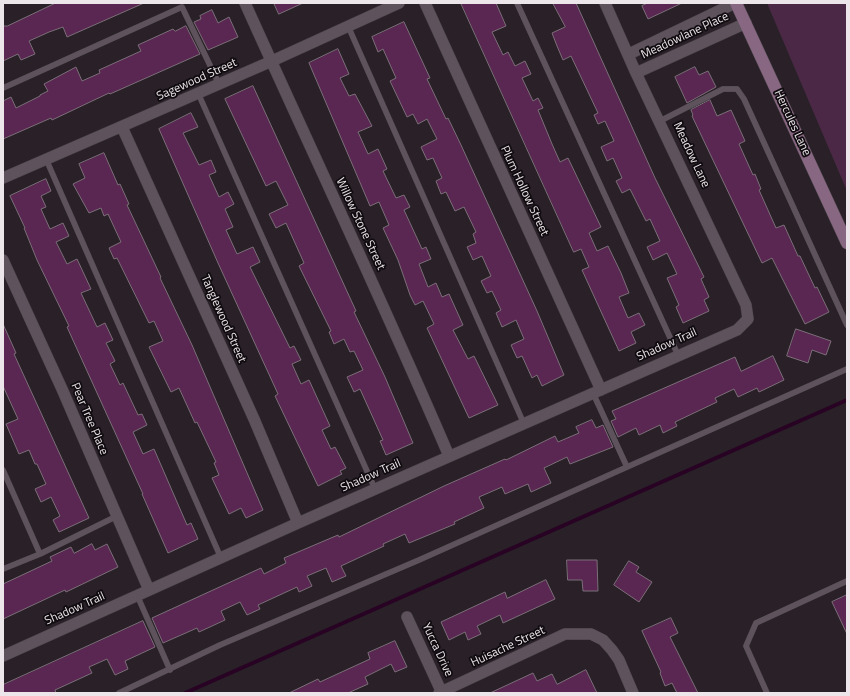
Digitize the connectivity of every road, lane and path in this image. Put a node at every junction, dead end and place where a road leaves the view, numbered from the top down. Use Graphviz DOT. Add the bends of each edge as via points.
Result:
graph roads {
  1 [pos="246,3"];
  2 [pos="399,3"];
  3 [pos="425,3"];
  4 [pos="517,3"];
  5 [pos="606,3"];
  6 [pos="735,3"];
  7 [pos="746,22"];
  8 [pos="348,26"];
  9 [pos="629,54"];
  10 [pos="272,61"];
  11 [pos="636,74"];
  12 [pos="219,84"];
  13 [pos="3,88"];
  14 [pos="198,93"];
  15 [pos="660,121"];
  16 [pos="122,127"];
  17 [pos="46,160"];
  18 [pos="3,178"];
  19 [pos="847,243"];
  20 [pos="3,260"];
  21 [pos="748,319"];
  22 [pos="847,325"];
  23 [pos="678,355"];
  24 [pos="847,369"];
  25 [pos="597,391"];
  26 [pos="524,424"];
  27 [pos="449,456"];
  28 [pos="626,467"];
  29 [pos="3,470"];
  30 [pos="375,489"];
  31 [pos="116,516"];
  32 [pos="298,523"];
  33 [pos="40,554"];
  34 [pos="221,558"];
  35 [pos="3,569"];
  36 [pos="847,581"];
  37 [pos="149,590"];
  38 [pos="137,595"];
  39 [pos="407,618"];
  40 [pos="3,656"];
  41 [pos="170,670"];
  42 [pos="119,693"];
  43 [pos="441,693"];
  44 [pos="633,693"];
  45 [pos="767,693"];
  1 -- 10 [label="street, Willow Stone Street"];
  2 -- 8 [label="street, Sagewood Street"];
  3 -- 25 [label="street, Plum Hollow Street"];
  4 -- 23 [label="lane"];
  5 -- 9 [label="street, Meadow Lane"];
  6 -- 7 [label="street, Hercules Lane"];
  6 -- 9 [label="street, Meadowlane Place"];
  7 -- 11 [label="street, Meadowlane Place"];
  7 -- 19 [label="street, Hercules Lane"];
  8 -- 10 [label="street, Sagewood Street"];
  8 -- 26 [label="lane"];
  9 -- 11 [label="street, Meadow Lane"];
  10 -- 12 [label="street, Sagewood Street"];
  10 -- 27 [label="street, Willow Stone Street"];
  11 -- 15 [label="street, Meadow Lane"];
  12 -- 13 [label="lane" via="182,7"];
  12 -- 14 [label="street, Sagewood Street"];
  14 -- 16 [label="street, Sagewood Street"];
  14 -- 30 [label="lane"];
  15 -- 21 [label="street, Meadow Lane" via="746,305"];
  15 -- 22 [label="lane" via="723,89 737,88"];
  16 -- 17 [label="street, Sagewood Street"];
  16 -- 32 [label="street, Tanglewood Street" via="254,419"];
  17 -- 18 [label="street, Sagewood Street"];
  17 -- 34 [label="lane"];
  20 -- 31 [label="street, Pear Tree Place"];
  21 -- 23 [label="street, Shadow Trail" via="737,330"];
  23 -- 25 [label="street, Shadow Trail"];
  24 -- 28 [label="lane"];
  25 -- 26 [label="street, Shadow Trail"];
  25 -- 28 [label="lane"];
  26 -- 27 [label="street, Shadow Trail"];
  27 -- 30 [label="street, Shadow Trail"];
  28 -- 41 [label="lane" via="419,560 220,645"];
  29 -- 33 [label="lane"];
  30 -- 32 [label="street, Shadow Trail"];
  31 -- 33 [label="lane"];
  31 -- 37 [label="street, Pear Tree Place"];
  32 -- 34 [label="street, Shadow Trail"];
  33 -- 35 [label="lane"];
  34 -- 37 [label="street, Shadow Trail"];
  36 -- 45 [label="lane" via="756,623 746,646"];
  37 -- 38 [label="street, Shadow Trail"];
  38 -- 40 [label="street, Shadow Trail"];
  38 -- 41 [label="lane"];
  39 -- 43 [label="street, Yucca Drive"];
  41 -- 42 [label="lane"];
  43 -- 44 [label="street, Huisache Street" via="565,634 591,634 603,640 619,660"];
}
